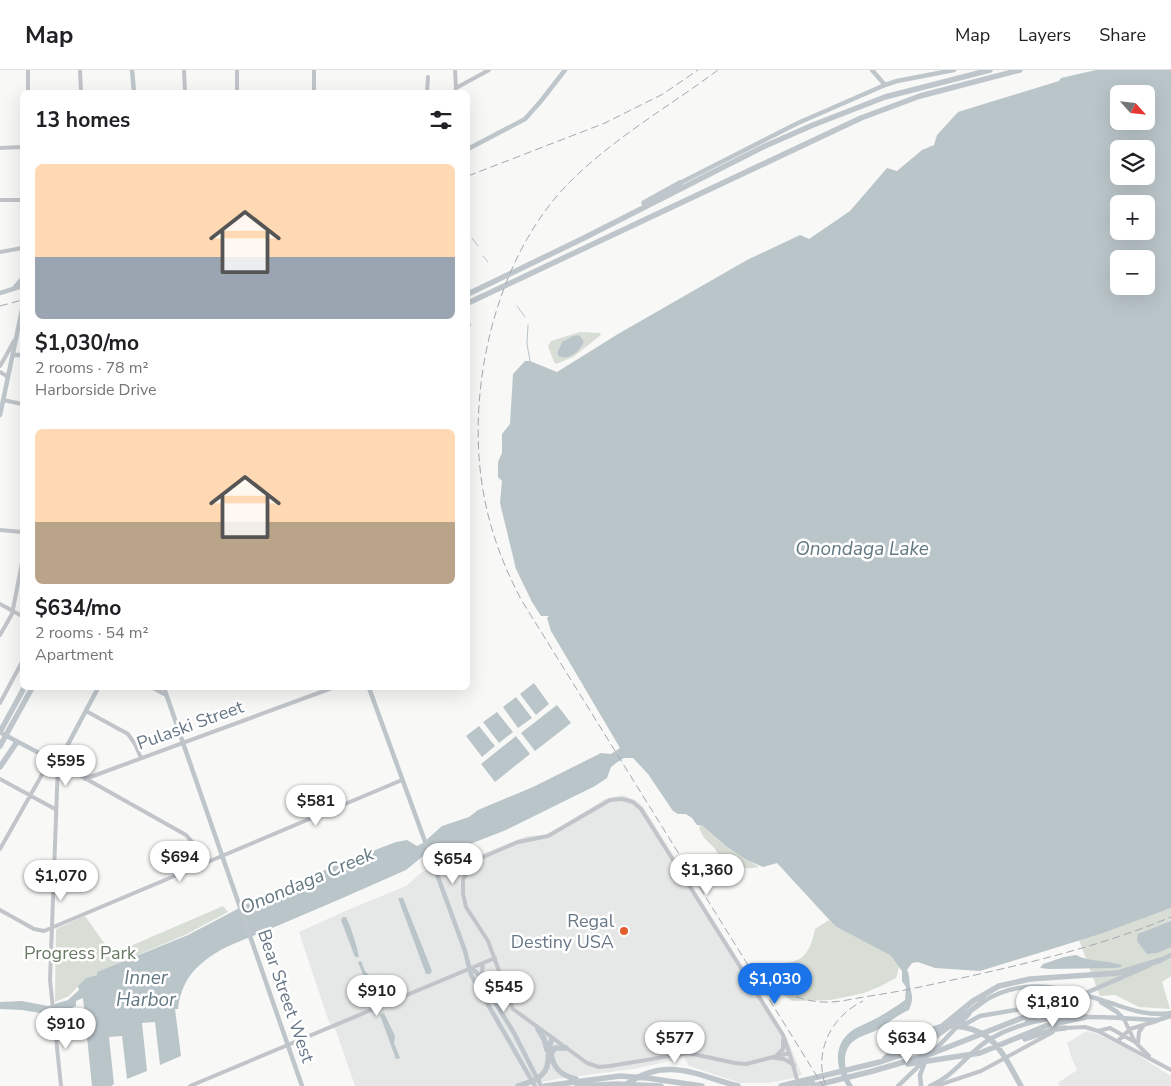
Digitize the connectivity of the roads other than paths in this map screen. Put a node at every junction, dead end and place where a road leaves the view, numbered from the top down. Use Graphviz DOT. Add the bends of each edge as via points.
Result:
graph roads {
  1 [pos="28,70"];
  2 [pos="80,70"];
  3 [pos="132,70"];
  4 [pos="184,70"];
  5 [pos="236,70"];
  6 [pos="314,70"];
  7 [pos="454,70"];
  8 [pos="489,70"];
  9 [pos="565,70"];
  10 [pos="872,70"];
  11 [pos="954,70"];
  12 [pos="990,70"];
  13 [pos="1020,70"];
  14 [pos="428,77"];
  15 [pos="885,85"];
  16 [pos="28,90"];
  17 [pos="81,90"];
  18 [pos="134,90"];
  19 [pos="185,90"];
  20 [pos="237,90"];
  21 [pos="314,90"];
  22 [pos="427,90"];
  23 [pos="456,90"];
  24 [pos="20,147"];
  25 [pos="0,148"];
  26 [pos="470,148"];
  27 [pos="680,183"];
  28 [pos="0,200"];
  29 [pos="20,200"];
  30 [pos="619,220"];
  31 [pos="20,248"];
  32 [pos="0,252"];
  33 [pos="20,281"];
  34 [pos="20,286"];
  35 [pos="13,288"];
  36 [pos="0,293"];
  37 [pos="470,293"];
  38 [pos="470,302"];
  39 [pos="20,321"];
  40 [pos="17,337"];
  41 [pos="13,355"];
  42 [pos="20,355"];
  43 [pos="3,361"];
  44 [pos="0,366"];
  45 [pos="0,372"];
  46 [pos="8,377"];
  47 [pos="3,400"];
  48 [pos="20,404"];
  49 [pos="0,415"];
  50 [pos="0,530"];
  51 [pos="20,532"];
  52 [pos="20,573"];
  53 [pos="0,604"];
  54 [pos="12,611"];
  55 [pos="20,615"];
  56 [pos="0,635"];
  57 [pos="20,666"];
  58 [pos="23,690"];
  59 [pos="31,690"];
  60 [pos="97,690"];
  61 [pos="156,690"];
  62 [pos="165,690"];
  63 [pos="327,690"];
  64 [pos="370,690"];
  65 [pos="167,696"];
  66 [pos="0,703"];
  67 [pos="86,711"];
  68 [pos="3,730"];
  69 [pos="17,742"];
  70 [pos="184,742"];
  71 [pos="1,743"];
  72 [pos="49,758"];
  73 [pos="141,758"];
  74 [pos="58,763"];
  75 [pos="0,767"];
  76 [pos="44,771"];
  77 [pos="57,772"];
  78 [pos="99,774"];
  79 [pos="1,779"];
  80 [pos="85,779"];
  81 [pos="402,780"];
  82 [pos="95,784"];
  83 [pos="30,796"];
  84 [pos="55,809"];
  85 [pos="1,846"];
  86 [pos="222,855"];
  87 [pos="202,863"];
  88 [pos="0,910"];
  89 [pos="51,927"];
  90 [pos="1171,955"];
  91 [pos="495,958"];
  92 [pos="1161,960"];
  93 [pos="483,963"];
  94 [pos="470,968"];
  95 [pos="481,980"];
  96 [pos="985,1000"];
  97 [pos="1065,1001"];
  98 [pos="1110,1005"];
  99 [pos="1171,1014"];
  100 [pos="1086,1017"];
  101 [pos="1124,1018"];
  102 [pos="1158,1020"];
  103 [pos="1146,1024"];
  104 [pos="1019,1025"];
  105 [pos="1064,1028"];
  106 [pos="538,1029"];
  107 [pos="1130,1029"];
  108 [pos="1098,1031"];
  109 [pos="783,1035"];
  110 [pos="1123,1035"];
  111 [pos="554,1039"];
  112 [pos="945,1040"];
  113 [pos="1118,1041"];
  114 [pos="1135,1042"];
  115 [pos="288,1045"];
  116 [pos="566,1048"];
  117 [pos="1140,1048"];
  118 [pos="989,1050"];
  119 [pos="790,1053"];
  120 [pos="549,1054"];
  121 [pos="773,1058"];
  122 [pos="930,1059"];
  123 [pos="913,1061"];
  124 [pos="1155,1061"];
  125 [pos="794,1065"];
  126 [pos="872,1067"];
  127 [pos="1171,1070"];
  128 [pos="586,1080"];
  129 [pos="61,1086"];
  130 [pos="190,1086"];
  131 [pos="302,1086"];
  132 [pos="518,1086"];
  133 [pos="535,1086"];
  134 [pos="542,1086"];
  135 [pos="545,1086"];
  136 [pos="577,1086"];
  137 [pos="624,1086"];
  138 [pos="661,1086"];
  139 [pos="702,1086"];
  140 [pos="738,1086"];
  141 [pos="781,1086"];
  142 [pos="798,1086"];
  143 [pos="813,1086"];
  144 [pos="898,1086"];
  145 [pos="921,1086"];
  146 [pos="930,1086"];
  147 [pos="936,1086"];
  148 [pos="1022,1086"];
  1 -- 16 [label="street"];
  2 -- 17 [label="street"];
  3 -- 18 [label="main road"];
  4 -- 19 [label="street"];
  5 -- 20 [label="street"];
  6 -- 21 [label="street"];
  7 -- 23 [label="street"];
  8 -- 23 [label="street"];
  9 -- 26 [label="main road" via="524,119"];
  10 -- 15 [label="main road"];
  11 -- 15 [label="main road"];
  12 -- 30 [label="highway" via="885,97 813,125"];
  13 -- 38 [label="highway" via="920,96 861,118"];
  14 -- 22 [label="street"];
  15 -- 27 [label="main road" via="798,123"];
  24 -- 25 [label="street"];
  27 -- 30 [label="highway"];
  28 -- 29 [label="street"];
  30 -- 37 [label="highway"];
  31 -- 32 [label="street"];
  33 -- 35 [label="main road"];
  34 -- 35 [label="main road"];
  35 -- 36 [label="main road"];
  39 -- 40 [label="main road"];
  40 -- 41 [label="main road"];
  40 -- 43 [label="street"];
  41 -- 42 [label="main road"];
  41 -- 43 [label="street"];
  41 -- 46 [label="main road"];
  43 -- 44 [label="street"];
  45 -- 46 [label="street"];
  46 -- 47 [label="main road"];
  47 -- 48 [label="street"];
  47 -- 49 [label="main road"];
  50 -- 51 [label="street"];
  52 -- 54 [label="street"];
  53 -- 54 [label="street"];
  54 -- 55 [label="street"];
  54 -- 56 [label="street"];
  57 -- 66 [label="street"];
  58 -- 68 [label="highway"];
  59 -- 68 [label="highway"];
  60 -- 67 [label="main road"];
  61 -- 65 [label="street"];
  62 -- 65 [label="main road, Bear Street West"];
  63 -- 70 [label="street, Pulaski Street"];
  64 -- 81 [label="main road"];
  65 -- 70 [label="main road, Bear Street West"];
  67 -- 73 [label="street" via="128,734"];
  67 -- 74 [label="main road"];
  68 -- 69 [label="main road"];
  68 -- 71 [label="highway"];
  69 -- 72 [label="main road"];
  69 -- 75 [label="highway"];
  70 -- 73 [label="street, Pulaski Street"];
  70 -- 86 [label="main road, Bear Street West"];
  72 -- 74 [label="main road"];
  72 -- 76 [label="street"];
  73 -- 78 [label="street, Pulaski Street"];
  74 -- 77 [label="street"];
  74 -- 80 [label="street"];
  76 -- 77 [label="street" via="51,768"];
  76 -- 83 [label="street"];
  77 -- 84 [label="street"];
  78 -- 80 [label="street, Pulaski Street"];
  78 -- 82 [label="street"];
  79 -- 83 [label="street"];
  80 -- 82 [label="street"];
  81 -- 86 [label="street"];
  81 -- 94 [label="main road"];
  82 -- 87 [label="street" via="186,835"];
  83 -- 84 [label="street"];
  83 -- 85 [label="street"];
  84 -- 89 [label="street"];
  86 -- 87 [label="street"];
  86 -- 115 [label="main road, Bear Street West"];
  87 -- 89 [label="street"];
  88 -- 89 [label="street" via="39,931"];
  89 -- 129 [label="street" via="50,980"];
  90 -- 92 [label="main road"];
  91 -- 93 [label="street"];
  91 -- 106 [label="street" via="513,1009"];
  91 -- 109 [label="street" via="485,935 466,907 462,886 470,867 518,842 548,836 603,802 622,799 641,809"];
  92 -- 97 [label="main road"];
  92 -- 126 [label="highway" via="1118,973 1030,979 999,986 973,1000 915,1047"];
  93 -- 94 [label="street"];
  93 -- 95 [label="street"];
  94 -- 95 [label="main road"];
  94 -- 115 [label="street"];
  94 -- 133 [label="main road" via="471,975"];
  95 -- 134 [label="main road"];
  96 -- 98 [label="main road" via="1023,987 1050,986"];
  96 -- 112 [label="main road"];
  96 -- 126 [label="highway" via="914,1052"];
  97 -- 104 [label="main road"];
  97 -- 112 [label="main road" via="980,1016 968,1021"];
  97 -- 123 [label="highway"];
  98 -- 99 [label="main road" via="1152,1014"];
  98 -- 101 [label="main road"];
  99 -- 102 [label="main road"];
  100 -- 101 [label="main road"];
  100 -- 104 [label="main road" via="1067,1016"];
  100 -- 118 [label="highway" via="1048,1025"];
  101 -- 102 [label="main road"];
  101 -- 107 [label="street"];
  102 -- 103 [label="street"];
  103 -- 107 [label="street"];
  103 -- 117 [label="street" via="1139,1032"];
  104 -- 146 [label="main road" via="988,1040 949,1076"];
  105 -- 108 [label="street" via="1085,1027"];
  105 -- 118 [label="highway"];
  105 -- 147 [label="street" via="981,1071"];
  106 -- 111 [label="street"];
  106 -- 120 [label="highway"];
  107 -- 110 [label="street"];
  107 -- 114 [label="street"];
  108 -- 110 [label="street" via="1110,1028"];
  108 -- 113 [label="street"];
  109 -- 119 [label="street"];
  109 -- 121 [label="street" via="783,1049"];
  110 -- 113 [label="street"];
  110 -- 114 [label="street"];
  111 -- 116 [label="street"];
  111 -- 120 [label="highway"];
  112 -- 122 [label="main road"];
  113 -- 124 [label="street"];
  114 -- 117 [label="street"];
  115 -- 130 [label="street"];
  115 -- 131 [label="main road, Bear Street West"];
  116 -- 120 [label="highway" via="555,1048"];
  116 -- 121 [label="street" via="587,1063 599,1066 688,1053 735,1064"];
  117 -- 124 [label="street"];
  118 -- 122 [label="highway" via="961,1057"];
  119 -- 121 [label="street"];
  119 -- 125 [label="street"];
  120 -- 128 [label="highway" via="562,1075"];
  120 -- 132 [label="highway" via="542,1075"];
  121 -- 125 [label="street" via="784,1059"];
  122 -- 123 [label="highway"];
  122 -- 144 [label="main road"];
  122 -- 145 [label="main road" via="921,1072"];
  123 -- 126 [label="highway" via="884,1068"];
  124 -- 127 [label="street"];
  125 -- 142 [label="street"];
  126 -- 141 [label="highway"];
  126 -- 142 [label="highway"];
  126 -- 143 [label="highway"];
  126 -- 148 [label="highway" via="922,1033 941,1026 954,1026 974,1030 990,1039 1004,1054"];
  128 -- 135 [label="highway"];
  128 -- 139 [label="highway" via="631,1077"];
  136 -- 138 [label="highway"];
  137 -- 140 [label="highway" via="640,1076 666,1069 692,1071"];
}
